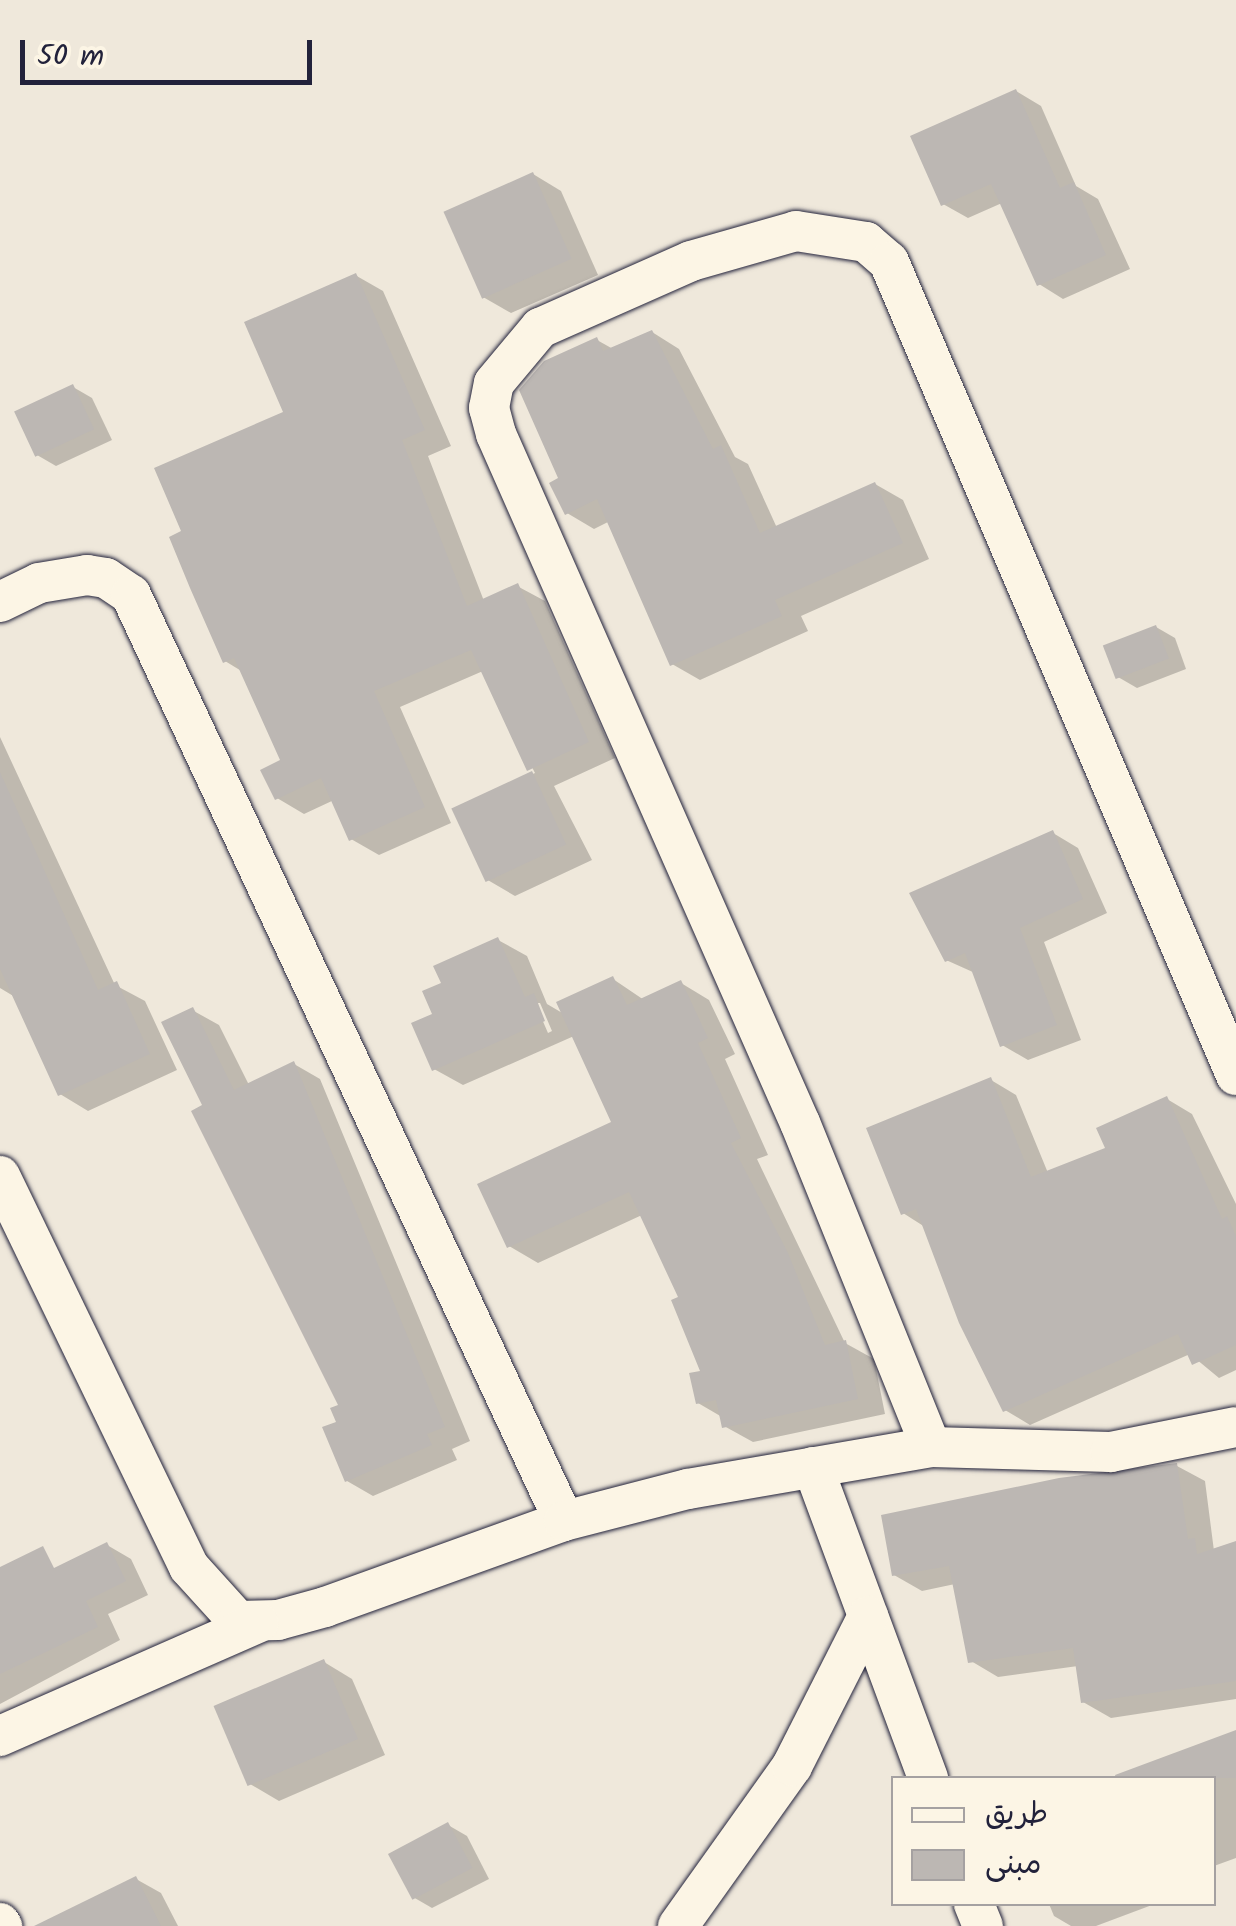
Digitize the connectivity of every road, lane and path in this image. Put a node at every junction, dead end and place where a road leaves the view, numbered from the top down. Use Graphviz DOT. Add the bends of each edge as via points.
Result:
graph roads {
  1 [pos="0,602"];
  2 [pos="1236,1075"];
  3 [pos="0,1176"];
  4 [pos="1236,1428"];
  5 [pos="931,1447"];
  6 [pos="813,1467"];
  7 [pos="564,1521"];
  8 [pos="868,1616"];
  9 [pos="258,1624"];
  10 [pos="0,1736"];
  11 [pos="927,1776"];
  12 [pos="678,1926"];
  1 -- 7 [label="street" via="39,583 87,574 131,596"];
  2 -- 5 [label="street" via="889,262 866,242 796,231 691,261 540,328 494,383 496,434 800,1123"];
  3 -- 9 [label="street" via="190,1567 223,1609"];
  4 -- 5 [label="street" via="1111,1452"];
  5 -- 6 [label="street"];
  6 -- 7 [label="street"];
  6 -- 8 [label="street"];
  7 -- 9 [label="street" via="325,1607"];
  8 -- 11 [label="street"];
  8 -- 12 [label="street" via="792,1766"];
  9 -- 10 [label="street"];
}
